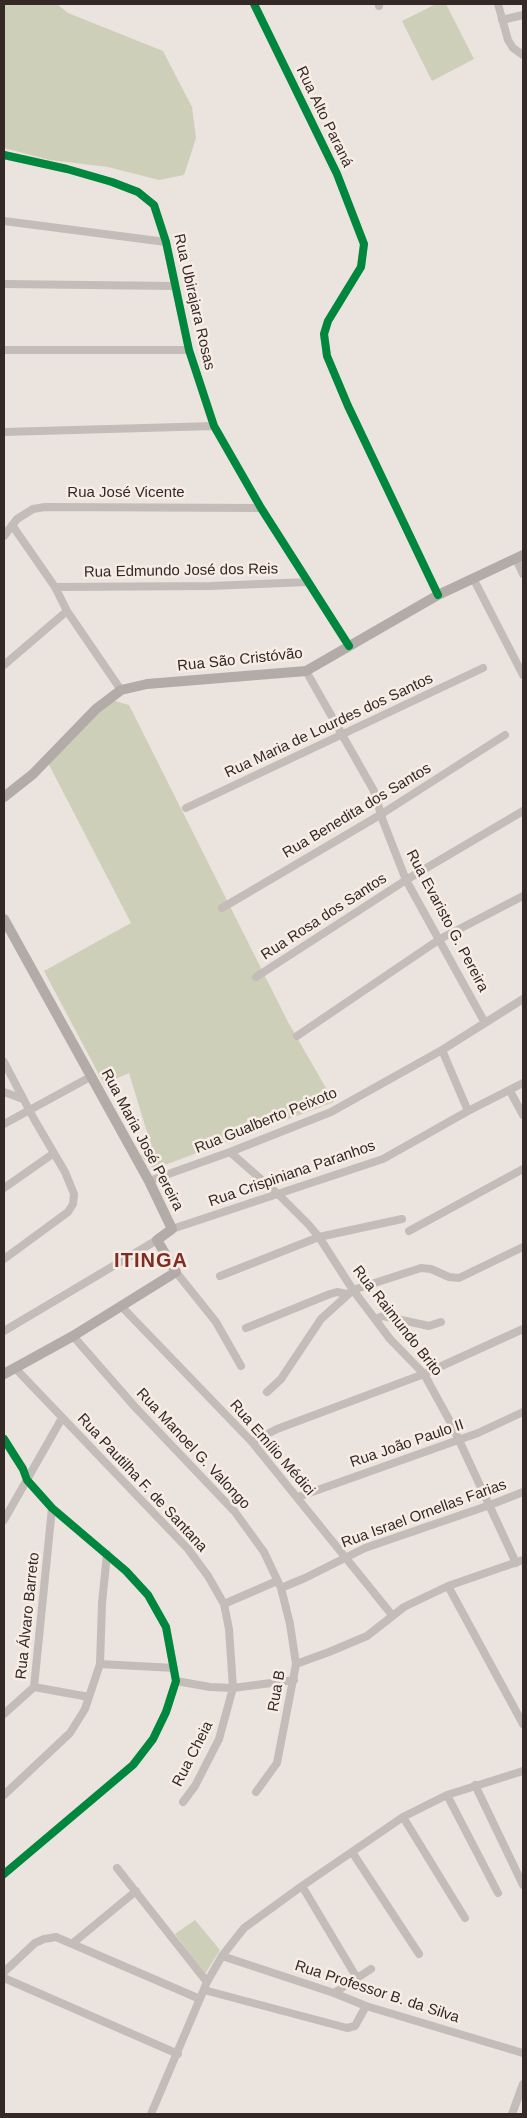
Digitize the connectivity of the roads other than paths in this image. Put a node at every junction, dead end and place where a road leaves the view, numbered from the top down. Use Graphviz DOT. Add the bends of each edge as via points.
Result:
graph roads {
  1 [pos="254,4"];
  2 [pos="498,4"];
  3 [pos="523,15"];
  4 [pos="502,20"];
  5 [pos="523,55"];
  6 [pos="4,155"];
  7 [pos="4,221"];
  8 [pos="166,242"];
  9 [pos="4,284"];
  10 [pos="174,286"];
  11 [pos="4,350"];
  12 [pos="189,350"];
  13 [pos="214,426"];
  14 [pos="4,432"];
  15 [pos="261,508"];
  16 [pos="12,524"];
  17 [pos="4,536"];
  18 [pos="520,557"];
  19 [pos="523,574"];
  20 [pos="474,580"];
  21 [pos="308,582"];
  22 [pos="55,587"];
  23 [pos="438,595"];
  24 [pos="67,610"];
  25 [pos="349,646"];
  26 [pos="4,665"];
  27 [pos="483,668"];
  28 [pos="306,671"];
  29 [pos="523,675"];
  30 [pos="121,690"];
  31 [pos="505,735"];
  32 [pos="343,736"];
  33 [pos="4,797"];
  34 [pos="186,808"];
  35 [pos="523,811"];
  36 [pos="380,814"];
  37 [pos="406,880"];
  38 [pos="523,896"];
  39 [pos="222,908"];
  40 [pos="4,919"];
  41 [pos="440,939"];
  42 [pos="256,977"];
  43 [pos="523,999"];
  44 [pos="485,1023"];
  45 [pos="297,1036"];
  46 [pos="442,1050"];
  47 [pos="4,1062"];
  48 [pos="92,1076"];
  49 [pos="523,1084"];
  50 [pos="510,1091"];
  51 [pos="4,1092"];
  52 [pos="23,1099"];
  53 [pos="29,1110"];
  54 [pos="468,1111"];
  55 [pos="523,1114"];
  56 [pos="4,1124"];
  57 [pos="54,1152"];
  58 [pos="230,1152"];
  59 [pos="523,1169"];
  60 [pos="149,1181"];
  61 [pos="4,1188"];
  62 [pos="279,1194"];
  63 [pos="402,1219"];
  64 [pos="172,1229"];
  65 [pos="409,1231"];
  66 [pos="319,1237"];
  67 [pos="157,1240"];
  68 [pos="523,1247"];
  69 [pos="4,1259"];
  70 [pos="176,1272"];
  71 [pos="220,1276"];
  72 [pos="350,1292"];
  73 [pos="122,1308"];
  74 [pos="375,1319"];
  75 [pos="442,1322"];
  76 [pos="246,1328"];
  77 [pos="523,1329"];
  78 [pos="4,1331"];
  79 [pos="73,1336"];
  80 [pos="241,1366"];
  81 [pos="15,1368"];
  82 [pos="4,1374"];
  83 [pos="424,1374"];
  84 [pos="267,1392"];
  85 [pos="523,1412"];
  86 [pos="62,1418"];
  87 [pos="4,1439"];
  88 [pos="459,1440"];
  89 [pos="252,1442"];
  90 [pos="27,1480"];
  91 [pos="523,1492"];
  92 [pos="298,1496"];
  93 [pos="490,1505"];
  94 [pos="52,1508"];
  95 [pos="4,1520"];
  96 [pos="107,1554"];
  97 [pos="344,1558"];
  98 [pos="519,1562"];
  99 [pos="277,1580"];
  100 [pos="448,1586"];
  101 [pos="281,1588"];
  102 [pos="224,1604"];
  103 [pos="392,1615"];
  104 [pos="100,1664"];
  105 [pos="296,1664"];
  106 [pos="174,1668"];
  107 [pos="294,1680"];
  108 [pos="176,1681"];
  109 [pos="34,1687"];
  110 [pos="232,1688"];
  111 [pos="89,1697"];
  112 [pos="4,1714"];
  113 [pos="523,1724"];
  114 [pos="523,1771"];
  115 [pos="475,1785"];
  116 [pos="256,1792"];
  117 [pos="4,1795"];
  118 [pos="447,1795"];
  119 [pos="183,1802"];
  120 [pos="403,1817"];
  121 [pos="352,1852"];
  122 [pos="117,1868"];
  123 [pos="4,1874"];
  124 [pos="523,1885"];
  125 [pos="302,1886"];
  126 [pos="136,1891"];
  127 [pos="498,1893"];
  128 [pos="465,1918"];
  129 [pos="73,1943"];
  130 [pos="419,1954"];
  131 [pos="222,1956"];
  132 [pos="371,1969"];
  133 [pos="4,1972"];
  134 [pos="4,1978"];
  135 [pos="357,1978"];
  136 [pos="205,1986"];
  137 [pos="334,1993"];
  138 [pos="200,1999"];
  139 [pos="366,2006"];
  140 [pos="523,2053"];
  141 [pos="178,2054"];
  142 [pos="523,2084"];
  143 [pos="151,2114"];
  144 [pos="512,2114"];
  1 -- 23 [label="street, Rua Alto Paraná" via="337,174 364,244 361,267 331,315 324,334 327,356"];
  2 -- 4 [label="street"];
  3 -- 4 [label="street"];
  4 -- 5 [label="street" via="510,44"];
  6 -- 8 [label="street, Rua Ubirajara Rosas" via="67,169 138,192 154,206"];
  7 -- 8 [label="street"];
  8 -- 10 [label="street, Rua Ubirajara Rosas"];
  9 -- 10 [label="street"];
  10 -- 12 [label="street, Rua Ubirajara Rosas"];
  11 -- 12 [label="street"];
  12 -- 13 [label="street, Rua Ubirajara Rosas"];
  13 -- 14 [label="street"];
  13 -- 15 [label="street, Rua Ubirajara Rosas"];
  15 -- 16 [label="street, Rua José Vicente" via="45,507 25,513"];
  15 -- 21 [label="street, Rua Ubirajara Rosas"];
  16 -- 17 [label="street, Rua José Vicente"];
  16 -- 22 [label="street"];
  18 -- 19 [label="street"];
  18 -- 20 [label="main road, Rua São Cristóvão"];
  20 -- 23 [label="main road, Rua São Cristóvão"];
  20 -- 29 [label="street"];
  21 -- 22 [label="street, Rua Edmundo José dos Reis"];
  21 -- 25 [label="street, Rua Ubirajara Rosas"];
  22 -- 24 [label="street"];
  23 -- 25 [label="main road, Rua São Cristóvão"];
  24 -- 26 [label="street"];
  24 -- 30 [label="street"];
  25 -- 28 [label="main road, Rua São Cristóvão"];
  27 -- 32 [label="street, Rua Maria de Lourdes dos Santos"];
  28 -- 30 [label="main road, Rua São Cristóvão" via="147,684"];
  28 -- 32 [label="street, Rua Evaristo G. Pereira"];
  30 -- 33 [label="main road, Rua São Cristóvão" via="96,709 33,774"];
  31 -- 36 [label="street, Rua Benedita dos Santos"];
  32 -- 34 [label="street, Rua Maria de Lourdes dos Santos"];
  32 -- 36 [label="street, Rua Evaristo G. Pereira" via="374,791"];
  35 -- 37 [label="street, Rua Rosa dos Santos"];
  36 -- 37 [label="street, Rua Evaristo G. Pereira"];
  36 -- 39 [label="street, Rua Benedita dos Santos"];
  37 -- 41 [label="street, Rua Evaristo G. Pereira"];
  37 -- 42 [label="street, Rua Rosa dos Santos"];
  38 -- 41 [label="street"];
  40 -- 48 [label="main road, Rua Maria José Pereira"];
  41 -- 44 [label="street, Rua Evaristo G. Pereira"];
  41 -- 45 [label="street"];
  43 -- 44 [label="street"];
  44 -- 46 [label="street"];
  46 -- 54 [label="street"];
  46 -- 58 [label="street, Rua Gualberto Peixoto" via="338,1108"];
  47 -- 52 [label="street"];
  48 -- 53 [label="street"];
  48 -- 60 [label="main road, Rua Maria José Pereira"];
  49 -- 50 [label="street, Rua Crispiniana Paranhos"];
  50 -- 54 [label="street, Rua Crispiniana Paranhos"];
  50 -- 55 [label="street"];
  51 -- 52 [label="street"];
  52 -- 53 [label="street"];
  53 -- 56 [label="street"];
  53 -- 57 [label="street"];
  54 -- 62 [label="street, Rua Crispiniana Paranhos" via="383,1159"];
  57 -- 61 [label="street"];
  57 -- 69 [label="street" via="71,1184 72,1204 64,1216"];
  58 -- 60 [label="street, Rua Gualberto Peixoto"];
  58 -- 62 [label="street, Rua Raimundo Brito"];
  59 -- 65 [label="street"];
  60 -- 64 [label="main road, Rua Maria José Pereira"];
  62 -- 64 [label="street, Rua Crispiniana Paranhos"];
  62 -- 66 [label="street, Rua Raimundo Brito"];
  63 -- 66 [label="street"];
  64 -- 67 [label="main road, Rua Maria José Pereira"];
  66 -- 71 [label="street"];
  66 -- 72 [label="street, Rua Raimundo Brito"];
  67 -- 70 [label="main road"];
  67 -- 78 [label="street, Rua Maria José Pereira"];
  68 -- 72 [label="street" via="464,1276 449,1278 421,1268"];
  70 -- 73 [label="main road"];
  70 -- 80 [label="street" via="216,1322"];
  72 -- 74 [label="street, Rua Raimundo Brito"];
  72 -- 76 [label="street" via="330,1294"];
  72 -- 84 [label="street" via="321,1319 286,1373"];
  73 -- 79 [label="main road"];
  73 -- 89 [label="street, Rua Emílio Médici"];
  74 -- 75 [label="street" via="383,1316 429,1326"];
  74 -- 83 [label="street, Rua Raimundo Brito"];
  77 -- 83 [label="street"];
  79 -- 81 [label="main road"];
  79 -- 99 [label="street, Rua Manoel G. Valongo" via="235,1512 264,1552"];
  81 -- 82 [label="main road"];
  81 -- 86 [label="street, Rua Pautilha F. de Santana"];
  83 -- 88 [label="street, Rua Raimundo Brito"];
  83 -- 89 [label="street" via="277,1429"];
  85 -- 88 [label="street, Rua João Paulo II"];
  86 -- 90 [label="street"];
  86 -- 102 [label="street, Rua Pautilha F. de Santana" via="188,1548"];
  87 -- 90 [label="street"];
  88 -- 92 [label="street, Rua João Paulo II"];
  88 -- 93 [label="street, Rua Raimundo Brito"];
  89 -- 92 [label="street, Rua Emílio Médici"];
  90 -- 94 [label="street"];
  90 -- 95 [label="street"];
  91 -- 93 [label="street, Rua Israel Ornellas Farias"];
  92 -- 97 [label="street, Rua Emílio Médici"];
  93 -- 97 [label="street, Rua Israel Ornellas Farias"];
  93 -- 98 [label="street, Rua Raimundo Brito"];
  94 -- 96 [label="street"];
  94 -- 109 [label="street, Rua Álvaro Barreto"];
  96 -- 104 [label="street"];
  96 -- 106 [label="street" via="142,1587 158,1610 166,1627"];
  97 -- 101 [label="street, Rua Israel Ornellas Farias"];
  97 -- 103 [label="street, Rua Emílio Médici"];
  98 -- 100 [label="street"];
  99 -- 101 [label="street, Rua Manoel G. Valongo"];
  99 -- 102 [label="street"];
  100 -- 103 [label="street"];
  100 -- 113 [label="street"];
  101 -- 105 [label="street, Rua B"];
  102 -- 110 [label="street, Rua Pautilha F. de Santana" via="229,1629"];
  103 -- 105 [label="street" via="367,1636"];
  104 -- 106 [label="street"];
  104 -- 111 [label="street"];
  105 -- 107 [label="street, Rua B"];
  106 -- 108 [label="street"];
  107 -- 110 [label="street"];
  107 -- 116 [label="street, Rua B" via="277,1764"];
  108 -- 110 [label="street"];
  108 -- 123 [label="street" via="153,1739 133,1765"];
  109 -- 111 [label="street"];
  109 -- 112 [label="street, Rua Álvaro Barreto"];
  110 -- 119 [label="street, Rua Cheia" via="219,1739"];
  111 -- 117 [label="street" via="70,1733"];
  114 -- 115 [label="street"];
  115 -- 118 [label="street"];
  115 -- 124 [label="street"];
  118 -- 120 [label="street"];
  118 -- 127 [label="street"];
  120 -- 121 [label="street"];
  120 -- 128 [label="street"];
  121 -- 125 [label="street"];
  121 -- 130 [label="street"];
  122 -- 126 [label="street"];
  125 -- 131 [label="street" via="252,1920"];
  125 -- 135 [label="street"];
  126 -- 129 [label="street"];
  126 -- 136 [label="street"];
  129 -- 133 [label="street" via="56,1937 44,1938"];
  129 -- 138 [label="street"];
  131 -- 136 [label="street"];
  131 -- 137 [label="street, Rua Professor B. da Silva"];
  132 -- 135 [label="street"];
  134 -- 141 [label="street"];
  135 -- 137 [label="street"];
  136 -- 138 [label="street"];
  136 -- 139 [label="street" via="347,2028 355,2026"];
  137 -- 139 [label="street, Rua Professor B. da Silva"];
  138 -- 141 [label="street"];
  139 -- 140 [label="street, Rua Professor B. da Silva"];
  141 -- 143 [label="street"];
  142 -- 144 [label="street"];
}
